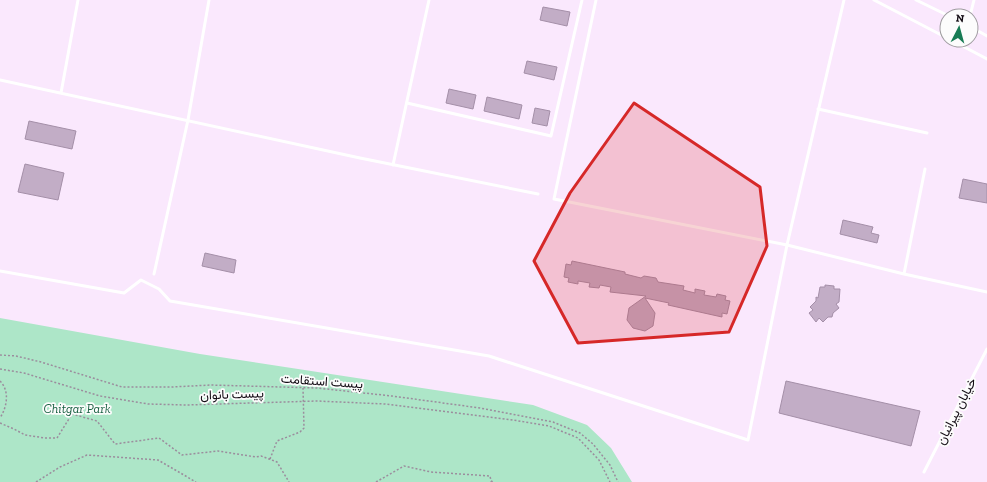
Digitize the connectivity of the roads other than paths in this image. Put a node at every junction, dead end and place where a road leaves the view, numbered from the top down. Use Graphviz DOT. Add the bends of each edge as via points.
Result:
graph roads {
  1 [pos="78,0"];
  2 [pos="209,0"];
  3 [pos="429,0"];
  4 [pos="582,0"];
  5 [pos="596,0"];
  6 [pos="844,0"];
  7 [pos="874,0"];
  8 [pos="916,0"];
  9 [pos="939,12"];
  10 [pos="939,34"];
  11 [pos="966,48"];
  12 [pos="987,59"];
  13 [pos="0,80"];
  14 [pos="61,93"];
  15 [pos="407,103"];
  16 [pos="818,109"];
  17 [pos="188,120"];
  18 [pos="927,133"];
  19 [pos="393,165"];
  20 [pos="925,169"];
  21 [pos="538,194"];
  22 [pos="787,245"];
  23 [pos="0,271"];
  24 [pos="154,274"];
  25 [pos="904,274"];
  26 [pos="987,292"];
  27 [pos="987,349"];
  28 [pos="924,472"];
  1 -- 14 [label="lane"];
  2 -- 17 [label="lane"];
  3 -- 15 [label="lane"];
  4 -- 15 [label="lane" via="551,136"];
  5 -- 22 [label="lane" via="554,199"];
  6 -- 16 [label="lane"];
  7 -- 10 [label="lane"];
  8 -- 9 [label="lane"];
  11 -- 12 [label="lane"];
  13 -- 14 [label="lane"];
  14 -- 17 [label="lane"];
  15 -- 19 [label="lane"];
  16 -- 18 [label="lane"];
  16 -- 22 [label="lane"];
  17 -- 19 [label="lane"];
  17 -- 24 [label="lane"];
  19 -- 21 [label="lane"];
  20 -- 25 [label="lane"];
  22 -- 23 [label="lane" via="748,440 489,356 170,301 159,289 141,280 124,293"];
  22 -- 25 [label="lane"];
  25 -- 26 [label="lane"];
  27 -- 28 [label="lane, خیابان پیرانیان"];
}
